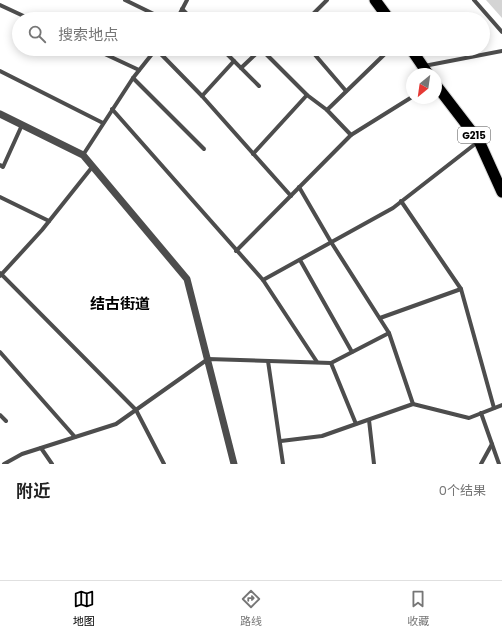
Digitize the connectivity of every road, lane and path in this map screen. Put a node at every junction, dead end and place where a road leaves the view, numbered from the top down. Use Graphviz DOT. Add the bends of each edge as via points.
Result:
graph roads {
  1 [pos="125,0"];
  2 [pos="187,0"];
  3 [pos="326,0"];
  4 [pos="375,0"];
  5 [pos="474,0"];
  6 [pos="0,5"];
  7 [pos="182,9"];
  8 [pos="15,12"];
  9 [pos="150,12"];
  10 [pos="180,12"];
  11 [pos="185,12"];
  12 [pos="315,12"];
  13 [pos="384,12"];
  14 [pos="484,12"];
  15 [pos="490,18"];
  16 [pos="502,32"];
  17 [pos="502,51"];
  18 [pos="490,54"];
  19 [pos="109,56"];
  20 [pos="150,56"];
  21 [pos="163,56"];
  22 [pos="229,56"];
  23 [pos="254,56"];
  24 [pos="268,56"];
  25 [pos="316,56"];
  26 [pos="383,56"];
  27 [pos="416,56"];
  28 [pos="482,56"];
  29 [pos="234,61"];
  30 [pos="241,68"];
  31 [pos="425,68"];
  32 [pos="434,68"];
  33 [pos="139,70"];
  34 [pos="0,71"];
  35 [pos="133,78"];
  36 [pos="259,86"];
  37 [pos="346,91"];
  38 [pos="442,93"];
  39 [pos="307,95"];
  40 [pos="202,96"];
  41 [pos="406,101"];
  42 [pos="112,109"];
  43 [pos="327,110"];
  44 [pos="0,114"];
  45 [pos="103,123"];
  46 [pos="22,125"];
  47 [pos="351,135"];
  48 [pos="479,141"];
  49 [pos="204,149"];
  50 [pos="253,154"];
  51 [pos="83,155"];
  52 [pos="0,165"];
  53 [pos="92,166"];
  54 [pos="299,188"];
  55 [pos="502,192"];
  56 [pos="291,196"];
  57 [pos="0,197"];
  58 [pos="402,201"];
  59 [pos="49,221"];
  60 [pos="331,242"];
  61 [pos="236,251"];
  62 [pos="300,260"];
  63 [pos="0,274"];
  64 [pos="263,280"];
  65 [pos="461,289"];
  66 [pos="380,318"];
  67 [pos="389,333"];
  68 [pos="0,352"];
  69 [pos="352,352"];
  70 [pos="208,359"];
  71 [pos="268,361"];
  72 [pos="317,362"];
  73 [pos="331,363"];
  74 [pos="413,404"];
  75 [pos="502,405"];
  76 [pos="494,408"];
  77 [pos="136,410"];
  78 [pos="481,413"];
  79 [pos="0,415"];
  80 [pos="369,420"];
  81 [pos="6,421"];
  82 [pos="356,424"];
  83 [pos="75,437"];
  84 [pos="280,441"];
  85 [pos="492,444"];
  86 [pos="41,448"];
  87 [pos="4,464"];
  88 [pos="52,464"];
  89 [pos="164,464"];
  90 [pos="234,464"];
  91 [pos="283,464"];
  92 [pos="374,464"];
  93 [pos="481,464"];
  94 [pos="499,464"];
  1 -- 9 [label="street"];
  2 -- 7 [label="street"];
  3 -- 12 [label="street"];
  4 -- 13 [label="highway"];
  5 -- 14 [label="street"];
  6 -- 8 [label="street"];
  7 -- 10 [label="street"];
  7 -- 11 [label="street"];
  15 -- 16 [label="street"];
  17 -- 18 [label="street"];
  19 -- 33 [label="street"];
  20 -- 33 [label="street"];
  21 -- 40 [label="street"];
  22 -- 29 [label="street"];
  23 -- 30 [label="street"];
  24 -- 39 [label="street"];
  25 -- 37 [label="street"];
  26 -- 37 [label="street"];
  27 -- 31 [label="highway"];
  28 -- 32 [label="street"];
  29 -- 30 [label="street"];
  29 -- 40 [label="street"];
  30 -- 36 [label="street"];
  33 -- 35 [label="street"];
  34 -- 45 [label="street"];
  35 -- 42 [label="street"];
  35 -- 49 [label="street"];
  37 -- 43 [label="street"];
  38 -- 48 [label="highway, G215"];
  39 -- 43 [label="street"];
  39 -- 50 [label="street"];
  40 -- 50 [label="street"];
  41 -- 47 [label="street"];
  42 -- 45 [label="street"];
  42 -- 61 [label="street"];
  43 -- 47 [label="street"];
  44 -- 46 [label="street"];
  45 -- 51 [label="street"];
  46 -- 51 [label="street"];
  46 -- 52 [label="street" via="2,167"];
  47 -- 54 [label="street"];
  48 -- 55 [label="highway, G215"];
  48 -- 58 [label="street"];
  50 -- 56 [label="street"];
  51 -- 53 [label="street"];
  53 -- 59 [label="street"];
  53 -- 70 [label="street" via="188,279"];
  54 -- 56 [label="street"];
  54 -- 60 [label="street"];
  56 -- 61 [label="street"];
  57 -- 59 [label="street"];
  58 -- 60 [label="street"];
  58 -- 65 [label="street"];
  59 -- 63 [label="street"];
  60 -- 62 [label="street"];
  60 -- 66 [label="street"];
  61 -- 64 [label="street"];
  62 -- 64 [label="street"];
  62 -- 69 [label="street"];
  63 -- 77 [label="street"];
  64 -- 72 [label="street"];
  65 -- 66 [label="street"];
  65 -- 76 [label="street"];
  66 -- 67 [label="street"];
  67 -- 69 [label="street"];
  67 -- 74 [label="street"];
  68 -- 83 [label="street"];
  69 -- 73 [label="street"];
  70 -- 71 [label="street"];
  70 -- 77 [label="street"];
  70 -- 90 [label="street"];
  71 -- 72 [label="street"];
  71 -- 84 [label="street"];
  72 -- 73 [label="street"];
  73 -- 82 [label="street"];
  74 -- 78 [label="street" via="469,418"];
  74 -- 80 [label="street"];
  75 -- 76 [label="street"];
  76 -- 78 [label="street"];
  77 -- 83 [label="street" via="116,424"];
  77 -- 89 [label="street"];
  78 -- 85 [label="street"];
  79 -- 81 [label="street"];
  80 -- 82 [label="street"];
  80 -- 92 [label="street"];
  82 -- 84 [label="street" via="322,436"];
  83 -- 86 [label="street"];
  84 -- 91 [label="street"];
  85 -- 93 [label="street"];
  85 -- 94 [label="street"];
  86 -- 87 [label="street" via="22,454"];
  86 -- 88 [label="street"];
}
